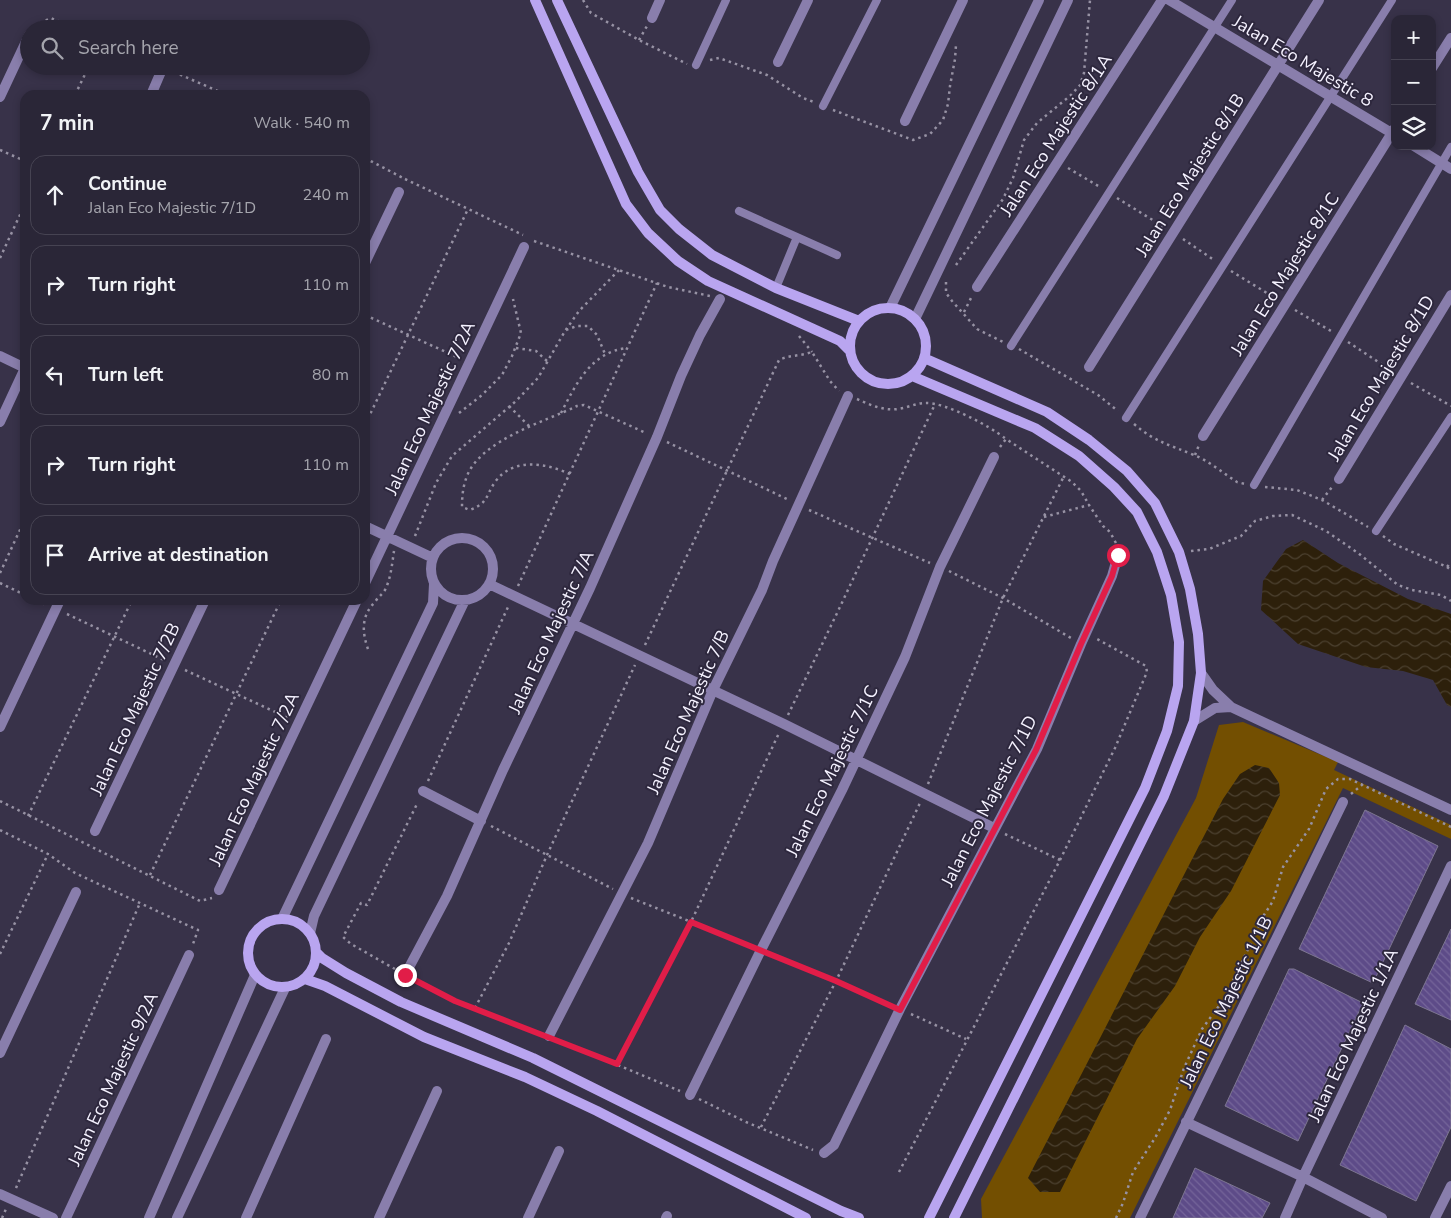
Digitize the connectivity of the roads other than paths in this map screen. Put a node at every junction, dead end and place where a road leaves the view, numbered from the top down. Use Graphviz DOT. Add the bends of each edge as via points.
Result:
graph roads {
  1 [pos="534,0"];
  2 [pos="558,0"];
  3 [pos="660,0"];
  4 [pos="726,0"];
  5 [pos="808,0"];
  6 [pos="877,0"];
  7 [pos="963,0"];
  8 [pos="1039,0"];
  9 [pos="1068,0"];
  10 [pos="1162,0"];
  11 [pos="1169,0"];
  12 [pos="1232,0"];
  13 [pos="1318,0"];
  14 [pos="1392,0"];
  15 [pos="652,18"];
  16 [pos="1214,27"];
  17 [pos="1451,38"];
  18 [pos="20,54"];
  19 [pos="778,62"];
  20 [pos="1436,62"];
  21 [pos="696,65"];
  22 [pos="1278,65"];
  23 [pos="160,75"];
  24 [pos="153,90"];
  25 [pos="1330,96"];
  26 [pos="0,97"];
  27 [pos="823,106"];
  28 [pos="905,121"];
  29 [pos="1391,130"];
  30 [pos="1391,137"];
  31 [pos="1451,147"];
  32 [pos="1421,150"];
  33 [pos="1441,162"];
  34 [pos="1451,169"];
  35 [pos="399,192"];
  36 [pos="739,211"];
  37 [pos="797,237"];
  38 [pos="524,247"];
  39 [pos="370,253"];
  40 [pos="838,255"];
  41 [pos="776,288"];
  42 [pos="977,288"];
  43 [pos="1451,295"];
  44 [pos="720,299"];
  45 [pos="890,308"];
  46 [pos="915,319"];
  47 [pos="859,321"];
  48 [pos="1011,346"];
  49 [pos="850,351"];
  50 [pos="0,356"];
  51 [pos="924,358"];
  52 [pos="20,366"];
  53 [pos="1089,367"];
  54 [pos="912,376"];
  55 [pos="20,379"];
  56 [pos="848,396"];
  57 [pos="1126,418"];
  58 [pos="1451,418"];
  59 [pos="0,422"];
  60 [pos="1203,436"];
  61 [pos="994,457"];
  62 [pos="1339,478"];
  63 [pos="1254,485"];
  64 [pos="370,528"];
  65 [pos="1376,531"];
  66 [pos="391,538"];
  67 [pos="1118,555"];
  68 [pos="433,558"];
  69 [pos="370,574"];
  70 [pos="434,584"];
  71 [pos="489,584"];
  72 [pos="465,600"];
  73 [pos="58,605"];
  74 [pos="202,605"];
  75 [pos="355,605"];
  76 [pos="573,624"];
  77 [pos="1201,673"];
  78 [pos="713,690"];
  79 [pos="1231,707"];
  80 [pos="1194,721"];
  81 [pos="0,727"];
  82 [pos="856,761"];
  83 [pos="423,791"];
  84 [pos="1343,802"];
  85 [pos="1451,810"];
  86 [pos="481,821"];
  87 [pos="994,828"];
  88 [pos="94,831"];
  89 [pos="1451,866"];
  90 [pos="219,890"];
  91 [pos="76,892"];
  92 [pos="282,919"];
  93 [pos="310,933"];
  94 [pos="316,952"];
  95 [pos="189,955"];
  96 [pos="255,975"];
  97 [pos="405,975"];
  98 [pos="305,979"];
  99 [pos="285,988"];
  100 [pos="549,1036"];
  101 [pos="326,1039"];
  102 [pos="0,1054"];
  103 [pos="437,1091"];
  104 [pos="690,1095"];
  105 [pos="1186,1122"];
  106 [pos="559,1151"];
  107 [pos="824,1153"];
  108 [pos="1303,1177"];
  109 [pos="1451,1186"];
  110 [pos="0,1194"];
  111 [pos="53,1218"];
  112 [pos="66,1218"];
  113 [pos="149,1218"];
  114 [pos="177,1218"];
  115 [pos="246,1218"];
  116 [pos="380,1218"];
  117 [pos="528,1218"];
  118 [pos="806,1218"];
  119 [pos="859,1218"];
  120 [pos="929,1218"];
  121 [pos="954,1218"];
  122 [pos="1140,1218"];
  123 [pos="1285,1218"];
  124 [pos="1382,1218"];
  125 [pos="1436,1218"];
  1 -- 49 [label="street" via="626,204 648,233 678,261 708,281 840,341"];
  2 -- 41 [label="street" via="638,172 660,210 712,255"];
  3 -- 15 [label="street"];
  4 -- 21 [label="lane"];
  5 -- 19 [label="street"];
  6 -- 27 [label="lane"];
  7 -- 28 [label="street"];
  8 -- 45 [label="street"];
  9 -- 46 [label="street"];
  10 -- 42 [label="street, Jalan Eco Majestic 8/1A"];
  11 -- 16 [label="street, Jalan Eco Majestic 8"];
  12 -- 16 [label="lane"];
  13 -- 22 [label="street, Jalan Eco Majestic 8/1B"];
  14 -- 25 [label="lane"];
  16 -- 22 [label="street, Jalan Eco Majestic 8"];
  16 -- 48 [label="lane"];
  17 -- 20 [label="street"];
  18 -- 26 [label="street"];
  22 -- 25 [label="street, Jalan Eco Majestic 8"];
  22 -- 53 [label="street, Jalan Eco Majestic 8/1B"];
  23 -- 24 [label="street"];
  25 -- 29 [label="street, Jalan Eco Majestic 8"];
  25 -- 57 [label="lane"];
  30 -- 60 [label="street, Jalan Eco Majestic 8/1C"];
  31 -- 33 [label="lane"];
  32 -- 33 [label="street"];
  33 -- 34 [label="street"];
  33 -- 63 [label="lane"];
  35 -- 39 [label="street"];
  36 -- 37 [label="lane"];
  37 -- 40 [label="lane"];
  37 -- 41 [label="lane"];
  38 -- 66 [label="street, Jalan Eco Majestic 7/2A"];
  41 -- 47 [label="street"];
  43 -- 62 [label="street, Jalan Eco Majestic 8/1D"];
  44 -- 76 [label="street, Jalan Eco Majestic 7/A" via="681,376"];
  45 -- 46 [label="street"];
  45 -- 47 [label="street" via="878,309"];
  46 -- 51 [label="street" via="925,337"];
  47 -- 49 [label="street" via="850,339"];
  49 -- 54 [label="street" via="859,372 873,382 890,385"];
  50 -- 52 [label="street"];
  51 -- 54 [label="street"];
  51 -- 77 [label="street" via="1047,412 1127,471 1155,503 1179,552 1190,589"];
  54 -- 120 [label="street" via="1035,428 1079,456 1114,487 1137,512 1157,552 1171,596 1180,642 1178,686 1167,731 1145,788"];
  55 -- 59 [label="street"];
  56 -- 78 [label="street, Jalan Eco Majestic 7/B" via="762,590"];
  58 -- 65 [label="lane"];
  61 -- 82 [label="street, Jalan Eco Majestic 7/1C" via="940,567 905,657"];
  64 -- 66 [label="street"];
  66 -- 68 [label="street"];
  66 -- 69 [label="street, Jalan Eco Majestic 7/2A"];
  67 -- 87 [label="street, Jalan Eco Majestic 7/1D" via="1112,576 1036,750"];
  68 -- 70 [label="street" via="431,576"];
  68 -- 71 [label="street" via="442,546 455,539 475,541 484,547 493,564"];
  70 -- 72 [label="street" via="444,595"];
  70 -- 92 [label="street" via="433,603"];
  71 -- 72 [label="street" via="479,595"];
  71 -- 76 [label="street"];
  72 -- 93 [label="street" via="318,907"];
  73 -- 81 [label="street"];
  74 -- 88 [label="street, Jalan Eco Majestic 7/2B"];
  75 -- 90 [label="street, Jalan Eco Majestic 7/2A"];
  76 -- 78 [label="street"];
  76 -- 86 [label="street, Jalan Eco Majestic 7/A"];
  77 -- 79 [label="street"];
  77 -- 80 [label="street"];
  78 -- 82 [label="street"];
  78 -- 100 [label="street, Jalan Eco Majestic 7/B" via="648,842"];
  79 -- 80 [label="street" via="1215,708"];
  79 -- 85 [label="street"];
  80 -- 121 [label="street" via="1164,796"];
  82 -- 87 [label="street"];
  82 -- 104 [label="street, Jalan Eco Majestic 7/1C"];
  83 -- 86 [label="street"];
  84 -- 105 [label="street, Jalan Eco Majestic 1/1B"];
  86 -- 97 [label="street, Jalan Eco Majestic 7/A" via="447,896"];
  87 -- 107 [label="street, Jalan Eco Majestic 7/1D" via="834,1145"];
  89 -- 108 [label="street, Jalan Eco Majestic 1/1A"];
  91 -- 102 [label="street"];
  92 -- 93 [label="street" via="292,920"];
  92 -- 96 [label="street" via="271,920 262,926 249,944 248,960"];
  93 -- 94 [label="street"];
  94 -- 98 [label="street" via="315,962"];
  94 -- 119 [label="street" via="346,973 401,1002 533,1058"];
  95 -- 112 [label="street, Jalan Eco Majestic 9/2A"];
  96 -- 99 [label="street" via="274,987"];
  96 -- 113 [label="street"];
  98 -- 99 [label="street"];
  98 -- 118 [label="street" via="424,1037 525,1077"];
  99 -- 114 [label="street"];
  101 -- 115 [label="street"];
  103 -- 116 [label="street"];
  105 -- 108 [label="street"];
  105 -- 122 [label="street, Jalan Eco Majestic 1/1B"];
  106 -- 117 [label="street"];
  108 -- 123 [label="street, Jalan Eco Majestic 1/1A"];
  108 -- 124 [label="street"];
  109 -- 125 [label="street"];
  110 -- 111 [label="street"];
}
